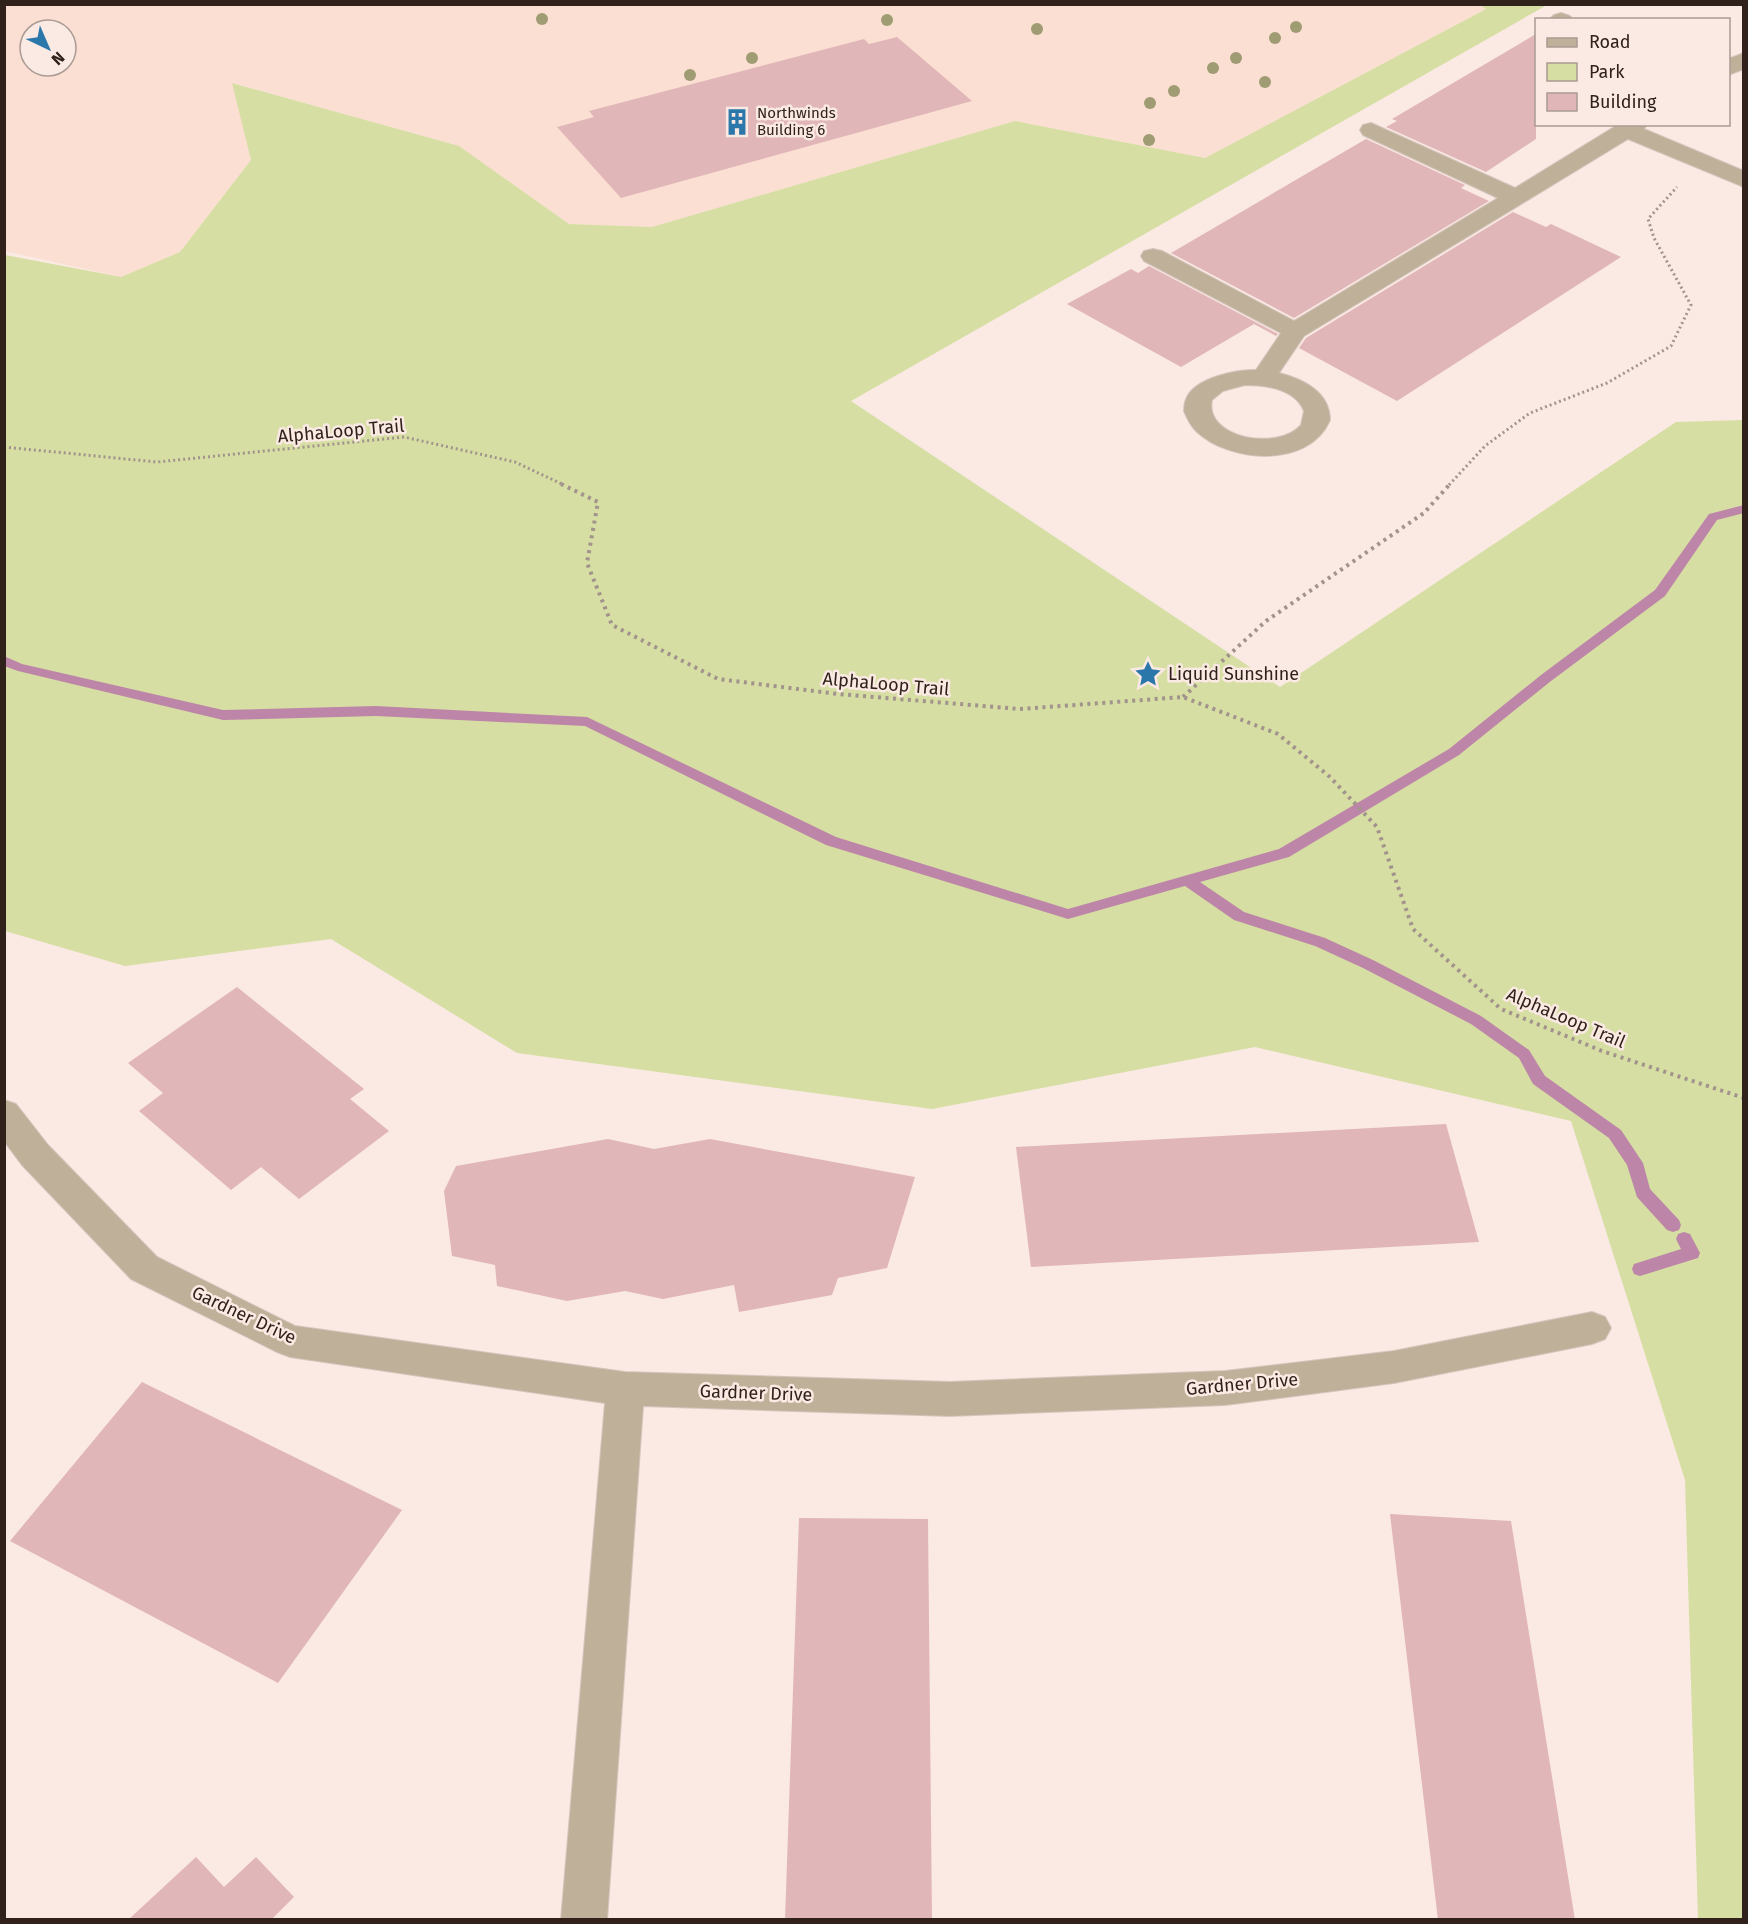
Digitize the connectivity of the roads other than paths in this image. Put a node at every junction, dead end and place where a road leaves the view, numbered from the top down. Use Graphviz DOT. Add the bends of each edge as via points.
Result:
graph roads {
  1 [pos="1743,59"];
  2 [pos="1730,68"];
  3 [pos="1632,127"];
  4 [pos="1371,130"];
  5 [pos="1742,178"];
  6 [pos="1514,196"];
  7 [pos="1153,256"];
  8 [pos="1295,331"];
  9 [pos="1263,377"];
  10 [pos="4,1114"];
  11 [pos="1592,1328"];
  12 [pos="626,1389"];
  13 [pos="584,1920"];
  1 -- 2 [label="street"];
  3 -- 5 [label="street"];
  3 -- 6 [label="street"];
  4 -- 6 [label="street"];
  6 -- 8 [label="street"];
  7 -- 8 [label="street"];
  8 -- 9 [label="street"];
  10 -- 12 [label="street, Gardner Drive" via="35,1155 144,1268 290,1341"];
  11 -- 12 [label="street, Gardner Drive" via="1394,1367 1225,1388 950,1399"];
  12 -- 13 [label="street"];
}
